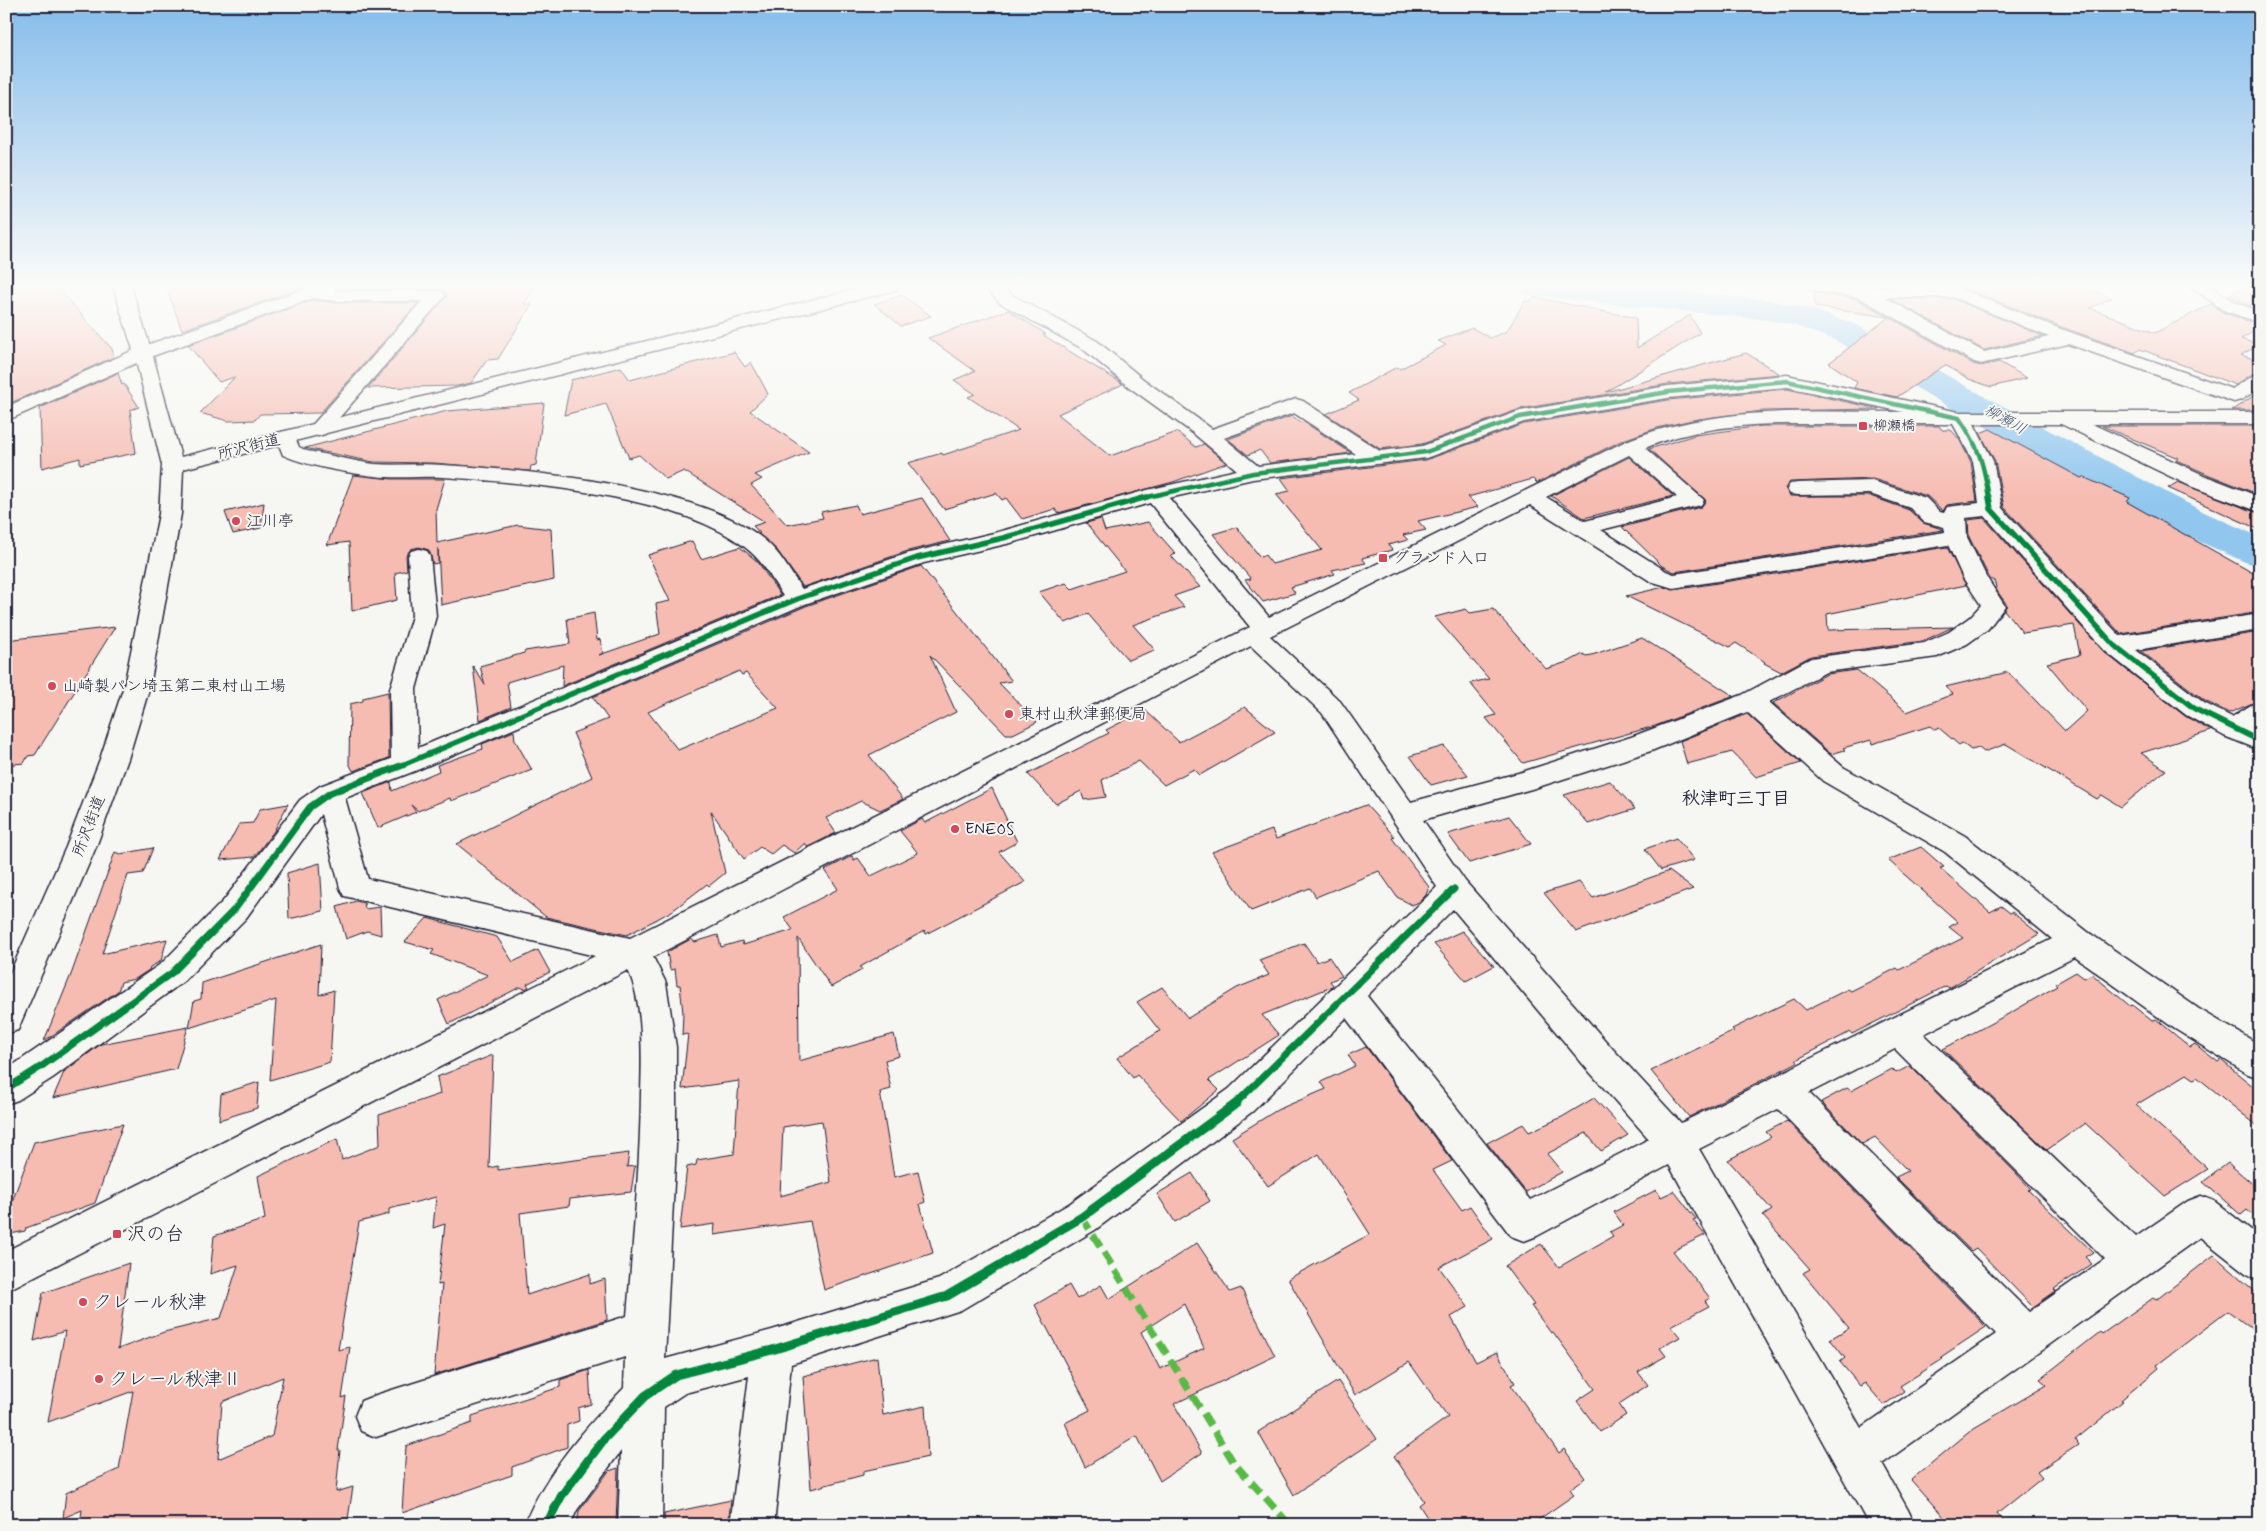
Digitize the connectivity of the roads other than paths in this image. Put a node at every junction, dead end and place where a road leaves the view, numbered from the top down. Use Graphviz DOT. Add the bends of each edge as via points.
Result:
graph roads {
  1 [pos="133,357"];
  2 [pos="144,357"];
  3 [pos="382,357"];
  4 [pos="606,357"];
  5 [pos="1105,357"];
  6 [pos="2125,357"];
  7 [pos="2260,380"];
  8 [pos="2234,396"];
  9 [pos="6,415"];
  10 [pos="2056,417"];
  11 [pos="1962,418"];
  12 [pos="2260,418"];
  13 [pos="2217,419"];
  14 [pos="318,430"];
  15 [pos="1209,437"];
  16 [pos="286,438"];
  17 [pos="1631,446"];
  18 [pos="1376,458"];
  19 [pos="173,465"];
  20 [pos="1253,473"];
  21 [pos="1798,488"];
  22 [pos="1156,495"];
  23 [pos="1530,496"];
  24 [pos="2260,505"];
  25 [pos="1991,509"];
  26 [pos="1583,528"];
  27 [pos="1956,530"];
  28 [pos="419,556"];
  29 [pos="797,599"];
  30 [pos="2260,622"];
  31 [pos="1260,632"];
  32 [pos="2114,645"];
  33 [pos="1751,701"];
  34 [pos="2260,711"];
  35 [pos="2233,729"];
  36 [pos="2260,741"];
  37 [pos="405,764"];
  38 [pos="330,793"];
  39 [pos="1404,815"];
  40 [pos="1454,889"];
  41 [pos="2077,941"];
  42 [pos="635,952"];
  43 [pos="1348,996"];
  44 [pos="6,1020"];
  45 [pos="1898,1031"];
  46 [pos="2260,1063"];
  47 [pos="6,1089"];
  48 [pos="1782,1090"];
  49 [pos="1676,1143"];
  50 [pos="2134,1261"];
  51 [pos="2260,1261"];
  52 [pos="6,1272"];
  53 [pos="646,1330"];
  54 [pos="2026,1337"];
  55 [pos="772,1350"];
  56 [pos="645,1396"];
  57 [pos="376,1416"];
  58 [pos="1855,1457"];
  59 [pos="546,1525"];
  60 [pos="640,1525"];
  61 [pos="752,1525"];
  62 [pos="1893,1525"];
  1 -- 9 [label="street"];
  2 -- 19 [label="street"];
  3 -- 14 [label="street"];
  4 -- 14 [label="street, 所沢街道"];
  5 -- 15 [label="street"];
  6 -- 8 [label="street"];
  7 -- 8 [label="street"];
  8 -- 13 [label="street" via="2204,404 2204,408"];
  10 -- 11 [label="street"];
  10 -- 13 [label="street"];
  10 -- 24 [label="street" via="2198,481"];
  11 -- 17 [label="street" via="1743,420 1682,428"];
  11 -- 18 [label="street" via="1787,381 1768,381 1668,392 1520,417 1426,452"];
  11 -- 25 [label="street" via="1983,461"];
  12 -- 13 [label="street"];
  14 -- 16 [label="street, 所沢街道"];
  15 -- 18 [label="street" via="1296,405"];
  15 -- 20 [label="street"];
  16 -- 19 [label="street, 所沢街道"];
  16 -- 29 [label="street" via="290,451 302,456 374,470 442,471 583,485 630,494 707,517 736,531 764,551"];
  17 -- 23 [label="street"];
  17 -- 26 [label="street" via="1693,500"];
  18 -- 20 [label="street"];
  19 -- 44 [label="street, 所沢街道" via="170,514 137,686 81,847"];
  20 -- 22 [label="street"];
  21 -- 27 [label="street" via="1872,487 1918,504"];
  22 -- 29 [label="street" via="1003,538 917,558"];
  22 -- 31 [label="street"];
  23 -- 26 [label="street"];
  23 -- 31 [label="street"];
  25 -- 27 [label="street" via="1955,512"];
  25 -- 32 [label="street"];
  26 -- 27 [label="street" via="1658,576 1673,581"];
  27 -- 33 [label="street" via="1974,578 1993,606 1979,623 1958,638 1928,651 1820,664"];
  28 -- 37 [label="street" via="424,616 403,689"];
  29 -- 37 [label="street"];
  30 -- 32 [label="street"];
  31 -- 39 [label="street" via="1331,707"];
  31 -- 42 [label="street"];
  32 -- 35 [label="street" via="2195,709"];
  33 -- 39 [label="street" via="1641,744"];
  33 -- 41 [label="street" via="1833,774 1955,844"];
  34 -- 35 [label="street"];
  35 -- 36 [label="street"];
  37 -- 38 [label="street"];
  38 -- 42 [label="street" via="355,888"];
  38 -- 47 [label="street" via="310,807 236,909 172,972"];
  39 -- 40 [label="street"];
  40 -- 43 [label="street"];
  40 -- 49 [label="street"];
  41 -- 45 [label="street"];
  41 -- 46 [label="street" via="2187,1018"];
  42 -- 52 [label="street"];
  42 -- 53 [label="street" via="650,983 659,1047 658,1144"];
  43 -- 49 [label="street" via="1524,1222"];
  43 -- 55 [label="street" via="1241,1100 1082,1217 946,1296"];
  45 -- 48 [label="street"];
  45 -- 50 [label="street"];
  48 -- 49 [label="street"];
  48 -- 54 [label="street"];
  49 -- 58 [label="street"];
  50 -- 51 [label="street" via="2201,1214"];
  50 -- 54 [label="street"];
  53 -- 56 [label="street"];
  53 -- 57 [label="street"];
  54 -- 58 [label="street"];
  55 -- 56 [label="street" via="676,1375"];
  55 -- 61 [label="street"];
  56 -- 59 [label="street" via="604,1439 562,1495"];
  56 -- 60 [label="street"];
  58 -- 62 [label="street"];
}
